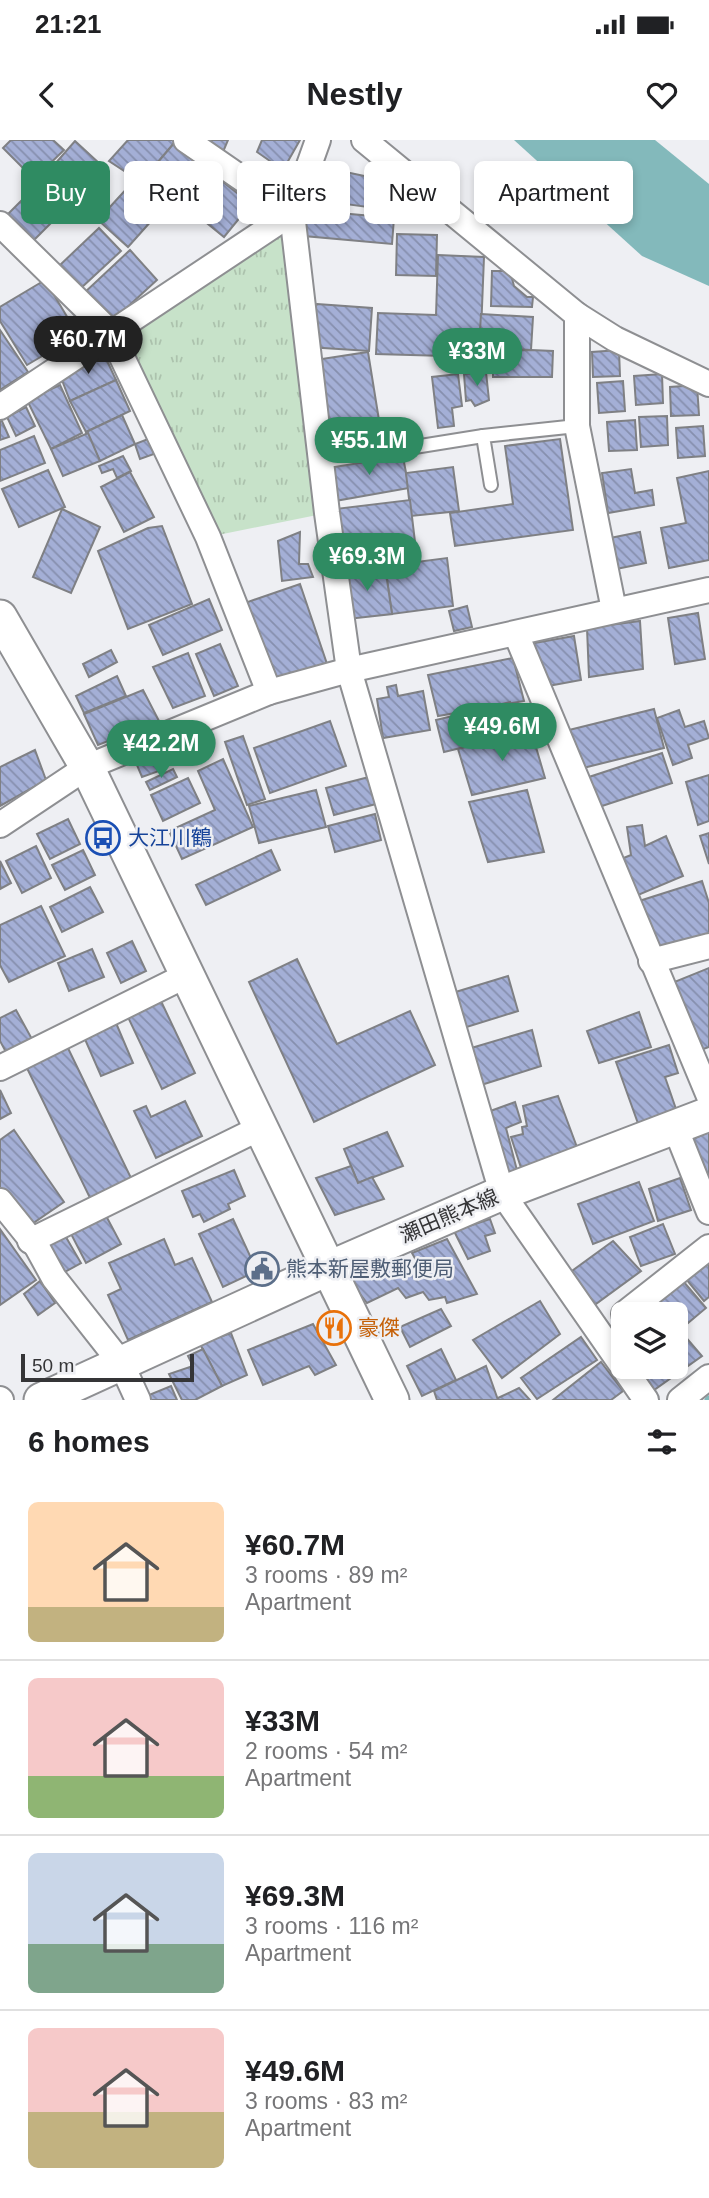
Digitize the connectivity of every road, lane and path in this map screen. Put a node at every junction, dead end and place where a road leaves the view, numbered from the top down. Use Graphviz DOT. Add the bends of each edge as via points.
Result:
graph roads {
  1 [pos="186,140"];
  2 [pos="318,140"];
  3 [pos="363,140"];
  4 [pos="311,161"];
  5 [pos="237,175"];
  6 [pos="0,224"];
  7 [pos="275,224"];
  8 [pos="293,224"];
  9 [pos="577,315"];
  10 [pos="110,332"];
  11 [pos="709,384"];
  12 [pos="0,407"];
  13 [pos="577,426"];
  14 [pos="483,436"];
  15 [pos="321,462"];
  16 [pos="491,485"];
  17 [pos="709,590"];
  18 [pos="614,610"];
  19 [pos="0,617"];
  20 [pos="516,634"];
  21 [pos="349,670"];
  22 [pos="269,692"];
  23 [pos="88,767"];
  24 [pos="0,825"];
  25 [pos="709,946"];
  26 [pos="651,961"];
  27 [pos="187,975"];
  28 [pos="0,1068"];
  29 [pos="709,1096"];
  30 [pos="709,1114"];
  31 [pos="674,1127"];
  32 [pos="260,1128"];
  33 [pos="502,1193"];
  34 [pos="0,1201"];
  35 [pos="709,1212"];
  36 [pos="30,1241"];
  37 [pos="709,1247"];
  38 [pos="327,1269"];
  39 [pos="639,1302"];
  40 [pos="611,1324"];
  41 [pos="600,1333"];
  42 [pos="121,1363"];
  43 [pos="709,1377"];
  44 [pos="41,1400"];
  45 [pos="138,1400"];
  46 [pos="392,1400"];
  47 [pos="646,1400"];
  48 [pos="680,1400"];
  1 -- 5 [label="street"];
  2 -- 4 [label="street"];
  3 -- 9 [label="street"];
  6 -- 10 [label="street"];
  7 -- 10 [label="street"];
  8 -- 15 [label="street"];
  9 -- 11 [label="street" via="615,339"];
  9 -- 13 [label="street"];
  10 -- 12 [label="street"];
  10 -- 22 [label="street" via="208,537"];
  13 -- 14 [label="lane"];
  13 -- 18 [label="street"];
  14 -- 15 [label="lane"];
  14 -- 16 [label="lane"];
  15 -- 21 [label="street"];
  17 -- 18 [label="street"];
  18 -- 20 [label="street"];
  19 -- 23 [label="street"];
  20 -- 21 [label="street"];
  20 -- 26 [label="street"];
  21 -- 22 [label="street"];
  21 -- 33 [label="street"];
  22 -- 23 [label="street"];
  23 -- 24 [label="street"];
  23 -- 27 [label="street"];
  25 -- 26 [label="street"];
  26 -- 29 [label="street"];
  27 -- 28 [label="street"];
  27 -- 32 [label="street"];
  30 -- 31 [label="street, 瀬田熊本線"];
  31 -- 33 [label="street, 瀬田熊本線"];
  31 -- 35 [label="street"];
  32 -- 36 [label="street"];
  32 -- 38 [label="street"];
  33 -- 38 [label="street, 瀬田熊本線"];
  33 -- 41 [label="street"];
  34 -- 36 [label="street"];
  36 -- 42 [label="street"];
  37 -- 39 [label="street"];
  38 -- 42 [label="street, 瀬田熊本線"];
  38 -- 46 [label="street"];
  40 -- 41 [label="street"];
  41 -- 47 [label="street"];
  42 -- 44 [label="street, 瀬田熊本線"];
  42 -- 45 [label="street"];
  43 -- 48 [label="street"];
}
